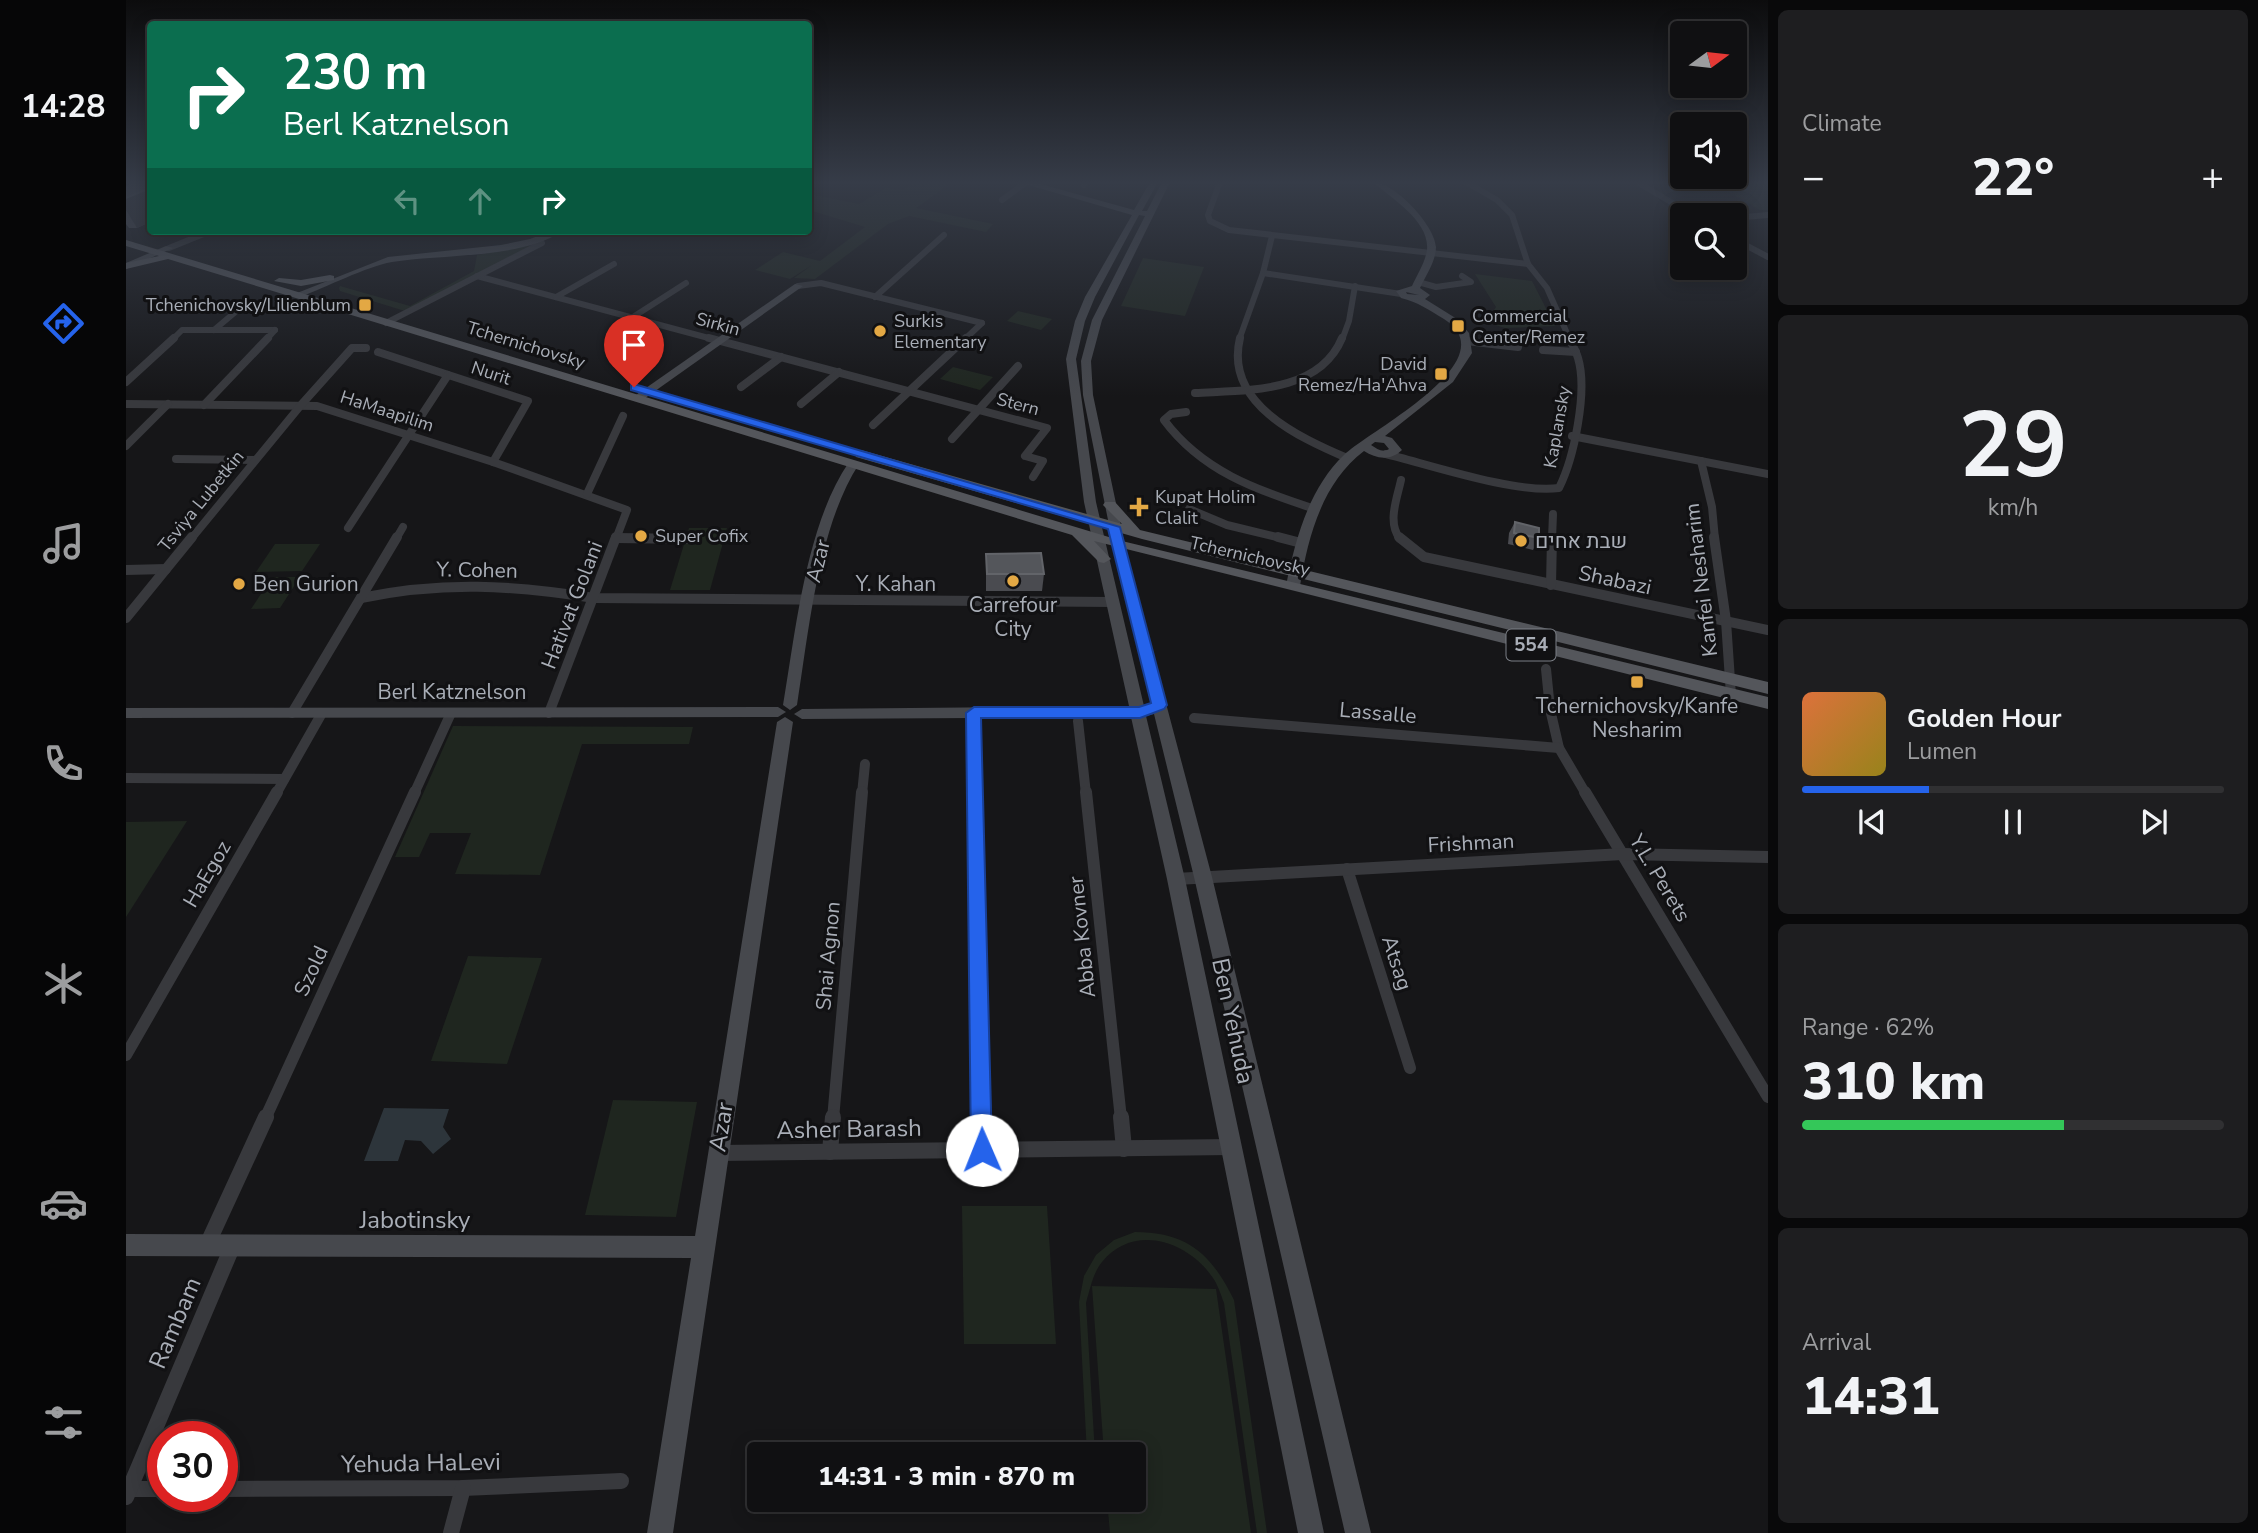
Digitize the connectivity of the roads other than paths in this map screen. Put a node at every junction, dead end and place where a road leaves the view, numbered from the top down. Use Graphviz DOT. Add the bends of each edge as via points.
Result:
graph roads {
  1 [pos="150,254"];
  2 [pos="168,254"];
  3 [pos="176,254"];
  4 [pos="399,254"];
  5 [pos="449,254"];
  6 [pos="521,254"];
  7 [pos="923,254"];
  8 [pos="1114,254"];
  9 [pos="1131,254"];
  10 [pos="1268,254"];
  11 [pos="1426,254"];
  12 [pos="1430,254"];
  13 [pos="1525,254"];
  14 [pos="184,261"];
  15 [pos="614,264"];
  16 [pos="1528,264"];
  17 [pos="126,266"];
  18 [pos="1263,273"];
  19 [pos="1462,275"];
  20 [pos="477,276"];
  21 [pos="333,279"];
  22 [pos="279,281"];
  23 [pos="687,283"];
  24 [pos="798,286"];
  25 [pos="1355,286"];
  26 [pos="1417,290"];
  27 [pos="304,292"];
  28 [pos="1402,295"];
  29 [pos="333,297"];
  30 [pos="556,297"];
  31 [pos="874,297"];
  32 [pos="246,303"];
  33 [pos="633,317"];
  34 [pos="392,320"];
  35 [pos="214,330"];
  36 [pos="720,340"];
  37 [pos="1466,341"];
  38 [pos="1518,347"];
  39 [pos="366,348"];
  40 [pos="1543,350"];
  41 [pos="379,352"];
  42 [pos="1576,352"];
  43 [pos="781,356"];
  44 [pos="1018,366"];
  45 [pos="839,372"];
  46 [pos="448,375"];
  47 [pos="126,382"];
  48 [pos="741,387"];
  49 [pos="910,390"];
  50 [pos="1247,390"];
  51 [pos="1195,393"];
  52 [pos="643,395"];
  53 [pos="126,404"];
  54 [pos="168,404"];
  55 [pos="801,404"];
  56 [pos="204,405"];
  57 [pos="301,405"];
  58 [pos="979,409"];
  59 [pos="1186,412"];
  60 [pos="623,416"];
  61 [pos="873,425"];
  62 [pos="1391,427"];
  63 [pos="409,434"];
  64 [pos="1573,436"];
  65 [pos="952,439"];
  66 [pos="126,446"];
  67 [pos="1382,449"];
  68 [pos="1350,456"];
  69 [pos="176,460"];
  70 [pos="256,460"];
  71 [pos="1701,461"];
  72 [pos="493,462"];
  73 [pos="853,464"];
  74 [pos="1768,474"];
  75 [pos="1033,477"];
  76 [pos="1401,480"];
  77 [pos="587,494"];
  78 [pos="1090,502"];
  79 [pos="1110,505"];
  80 [pos="1189,509"];
  81 [pos="1315,509"];
  82 [pos="627,510"];
  83 [pos="1553,514"];
  84 [pos="1072,522"];
  85 [pos="1095,522"];
  86 [pos="403,527"];
  87 [pos="1114,527"];
  88 [pos="348,528"];
  89 [pos="1147,536"];
  90 [pos="616,538"];
  91 [pos="1099,538"];
  92 [pos="689,539"];
  93 [pos="1301,543"];
  94 [pos="1118,544"];
  95 [pos="1147,551"];
  96 [pos="1104,559"];
  97 [pos="1122,560"];
  98 [pos="166,569"];
  99 [pos="126,570"];
  100 [pos="1295,578"];
  101 [pos="1551,585"];
  102 [pos="361,598"];
  103 [pos="594,598"];
  104 [pos="809,601"];
  105 [pos="1113,602"];
  106 [pos="126,618"];
  107 [pos="1726,621"];
  108 [pos="1768,629"];
  109 [pos="1546,669"];
  110 [pos="1731,687"];
  111 [pos="1768,688"];
  112 [pos="1768,703"];
  113 [pos="1149,709"];
  114 [pos="126,713"];
  115 [pos="292,713"];
  116 [pos="322,713"];
  117 [pos="451,713"];
  118 [pos="549,713"];
  119 [pos="789,713"];
  120 [pos="974,713"];
  121 [pos="1194,718"];
  122 [pos="1078,722"];
  123 [pos="1559,748"];
  124 [pos="865,764"];
  125 [pos="126,778"];
  126 [pos="284,779"];
  127 [pos="1623,854"];
  128 [pos="1768,857"];
  129 [pos="1347,869"];
  130 [pos="1203,877"];
  131 [pos="1176,878"];
  132 [pos="126,1055"];
  133 [pos="1410,1068"];
  134 [pos="1768,1097"];
  135 [pos="1233,1147"];
  136 [pos="1124,1149"];
  137 [pos="982,1150"];
  138 [pos="830,1152"];
  139 [pos="717,1153"];
  140 [pos="126,1245"];
  141 [pos="206,1245"];
  142 [pos="233,1245"];
  143 [pos="703,1247"];
  144 [pos="133,1467"];
  145 [pos="621,1481"];
  146 [pos="463,1488"];
  147 [pos="238,1489"];
  148 [pos="147,1491"];
  149 [pos="128,1493"];
  150 [pos="451,1533"];
  151 [pos="660,1533"];
  152 [pos="1311,1533"];
  153 [pos="1358,1533"];
  1 -- 17 [label="street"];
  2 -- 14 [label="main road, Tchernichovsky / 554"];
  3 -- 22 [label="main road, Tchernichovsky / 554"];
  4 -- 21 [label="street" via="377,255"];
  5 -- 21 [label="street" via="388,260"];
  6 -- 20 [label="street"];
  7 -- 31 [label="street"];
  8 -- 78 [label="street, Ben Yehuda" via="1080,321 1071,359"];
  9 -- 79 [label="street, Ben Yehuda" via="1097,320 1086,361 1088,395"];
  10 -- 18 [label="street"];
  11 -- 12 [label="street"];
  12 -- 16 [label="street"];
  12 -- 26 [label="street"];
  13 -- 16 [label="street, Kaplansky"];
  14 -- 17 [label="main road" via="154,259"];
  14 -- 27 [label="main road, Tchernichovsky / 554"];
  15 -- 30 [label="street"];
  16 -- 42 [label="street, Kaplansky" via="1547,288"];
  18 -- 25 [label="street"];
  18 -- 50 [label="street" via="1237,354"];
  19 -- 26 [label="street" via="1471,282"];
  20 -- 30 [label="street, Sirkin"];
  20 -- 34 [label="street"];
  21 -- 22 [label="main road"];
  21 -- 27 [label="street"];
  21 -- 29 [label="main road" via="327,289"];
  22 -- 27 [label="main road, Tchernichovsky / 554"];
  23 -- 33 [label="street"];
  24 -- 31 [label="street" via="821,283"];
  24 -- 36 [label="street"];
  25 -- 28 [label="street"];
  25 -- 50 [label="street" via="1349,329 1325,364 1291,383"];
  26 -- 28 [label="street"];
  26 -- 37 [label="street" via="1454,321"];
  27 -- 29 [label="main road, Tchernichovsky / 554"];
  27 -- 34 [label="main road, Tchernichovsky / 554"];
  29 -- 34 [label="main road, Tchernichovsky / 554"];
  30 -- 33 [label="street, Sirkin"];
  31 -- 49 [label="street" via="982,323"];
  32 -- 35 [label="street"];
  33 -- 36 [label="street, Sirkin"];
  34 -- 52 [label="main road, Tchernichovsky / 554"];
  35 -- 47 [label="street" via="182,330"];
  35 -- 56 [label="street" via="275,330"];
  36 -- 43 [label="street, Sirkin"];
  36 -- 52 [label="street"];
  37 -- 38 [label="street"];
  37 -- 62 [label="street" via="1467,353 1449,380"];
  39 -- 57 [label="street, Tsviya Lubetkin" via="352,348"];
  40 -- 42 [label="street"];
  41 -- 46 [label="street, Nurit"];
  42 -- 64 [label="street, Kaplansky" via="1581,378"];
  43 -- 45 [label="street, Sirkin"];
  43 -- 48 [label="street"];
  44 -- 58 [label="street"];
  45 -- 49 [label="street, Sirkin"];
  45 -- 55 [label="street"];
  46 -- 63 [label="street"];
  46 -- 72 [label="street, Nurit" via="528,401"];
  49 -- 58 [label="street, Stern"];
  49 -- 61 [label="street"];
  50 -- 51 [label="street"];
  50 -- 68 [label="street" via="1290,430 1315,445"];
  52 -- 73 [label="main road, Tchernichovsky / 554"];
  52 -- 84 [label="main road, Tchernichovsky / 554"];
  53 -- 54 [label="street, HaMaapilim"];
  54 -- 56 [label="street, HaMaapilim"];
  54 -- 66 [label="street"];
  56 -- 57 [label="street, HaMaapilim"];
  57 -- 63 [label="street, HaMaapilim"];
  57 -- 70 [label="street, Tsviya Lubetkin"];
  58 -- 65 [label="street"];
  58 -- 75 [label="street, Stern" via="1047,428 1025,456 1043,461"];
  59 -- 81 [label="street" via="1164,420 1189,452 1235,481"];
  60 -- 77 [label="street"];
  62 -- 67 [label="street"];
  62 -- 67 [label="street" via="1366,441"];
  63 -- 72 [label="street, HaMaapilim"];
  63 -- 88 [label="street"];
  64 -- 67 [label="street, Kaplansky" via="1567,474 1559,488 1546,490 1418,462"];
  64 -- 71 [label="street"];
  67 -- 68 [label="street"];
  68 -- 81 [label="street"];
  69 -- 70 [label="street"];
  70 -- 98 [label="street, Tsviya Lubetkin"];
  71 -- 74 [label="street"];
  71 -- 107 [label="street, Kanfei Nesharim" via="1712,507"];
  72 -- 77 [label="street, HaMaapilim"];
  73 -- 84 [label="main road, Tchernichovsky / 554"];
  73 -- 104 [label="street, Azar" via="835,494"];
  76 -- 101 [label="street, Shabazi" via="1392,526 1409,549 1453,565"];
  77 -- 82 [label="street, HaMaapilim"];
  78 -- 84 [label="main road"];
  78 -- 85 [label="street, Ben Yehuda"];
  79 -- 87 [label="street, Ben Yehuda"];
  79 -- 89 [label="main road"];
  80 -- 93 [label="street" via="1227,525"];
  81 -- 93 [label="street"];
  82 -- 90 [label="street, Hativat Golani"];
  83 -- 101 [label="street"];
  84 -- 85 [label="main road, Tchernichovsky / 554"];
  84 -- 91 [label="main road, Tchernichovsky / 554"];
  84 -- 96 [label="main road"];
  85 -- 87 [label="main road, Tchernichovsky / 554"];
  85 -- 91 [label="street, Ben Yehuda"];
  86 -- 102 [label="street"];
  87 -- 89 [label="main road, Tchernichovsky / 554"];
  87 -- 94 [label="street, Ben Yehuda"];
  89 -- 100 [label="main road, Tchernichovsky / 554"];
  90 -- 92 [label="street"];
  90 -- 103 [label="street, Hativat Golani"];
  91 -- 94 [label="main road, Tchernichovsky / 554"];
  91 -- 96 [label="street, Ben Yehuda"];
  93 -- 100 [label="street"];
  94 -- 95 [label="main road, Tchernichovsky / 554"];
  94 -- 97 [label="street, Ben Yehuda"];
  95 -- 97 [label="main road" via="1127,554"];
  95 -- 100 [label="main road, Tchernichovsky / 554"];
  96 -- 105 [label="street, Ben Yehuda"];
  97 -- 113 [label="street, Ben Yehuda"];
  98 -- 99 [label="street"];
  98 -- 106 [label="street, Tsviya Lubetkin"];
  100 -- 110 [label="main road, Tchernichovsky / 554"];
  101 -- 107 [label="street, Shabazi"];
  102 -- 103 [label="street, Y. Cohen" via="448,585 530,588"];
  102 -- 115 [label="street"];
  103 -- 104 [label="street, Y. Kahan"];
  103 -- 118 [label="street, Hativat Golani"];
  104 -- 105 [label="street, Y. Kahan"];
  104 -- 119 [label="street, Azar"];
  105 -- 113 [label="street, Ben Yehuda"];
  107 -- 108 [label="street, Shabazi"];
  107 -- 110 [label="street, Kanfei Nesharim"];
  109 -- 123 [label="street, Y.L. Perets"];
  110 -- 111 [label="main road, Tchernichovsky / 554"];
  110 -- 112 [label="main road, Tchernichovsky / 554"];
  113 -- 120 [label="street, Berl Katznelson"];
  113 -- 130 [label="street, Ben Yehuda"];
  113 -- 131 [label="street, Ben Yehuda"];
  114 -- 115 [label="street, Berl Katznelson"];
  115 -- 116 [label="street, Berl Katznelson"];
  116 -- 117 [label="street, Berl Katznelson"];
  116 -- 126 [label="street, HaEgoz"];
  117 -- 118 [label="street, Berl Katznelson"];
  117 -- 141 [label="street, Szold"];
  118 -- 119 [label="street, Berl Katznelson"];
  119 -- 120 [label="street, Berl Katznelson"];
  119 -- 139 [label="street, Azar"];
  120 -- 137 [label="street"];
  121 -- 123 [label="street, Lassalle"];
  122 -- 136 [label="street, Abba Kovner"];
  123 -- 127 [label="street, Y.L. Perets"];
  124 -- 138 [label="street, Shai Agnon"];
  125 -- 126 [label="street"];
  126 -- 132 [label="street, HaEgoz"];
  127 -- 128 [label="street, Frishman"];
  127 -- 129 [label="street, Frishman"];
  127 -- 134 [label="street, Y.L. Perets"];
  129 -- 130 [label="street, Frishman"];
  129 -- 133 [label="street, Atsag"];
  130 -- 131 [label="street, Frishman"];
  130 -- 153 [label="street, Ben Yehuda"];
  131 -- 135 [label="street, Ben Yehuda"];
  135 -- 136 [label="street, Asher Barash"];
  135 -- 152 [label="street, Ben Yehuda"];
  136 -- 137 [label="street, Asher Barash"];
  137 -- 138 [label="street, Asher Barash"];
  138 -- 139 [label="street, Asher Barash"];
  139 -- 143 [label="street, Azar"];
  140 -- 141 [label="street, Jabotinsky"];
  141 -- 142 [label="street, Jabotinsky"];
  142 -- 143 [label="street, Jabotinsky"];
  142 -- 144 [label="street, Rambam"];
  143 -- 151 [label="street, Azar"];
  144 -- 149 [label="street, Rambam"];
  145 -- 146 [label="street, Yehuda HaLevi"];
  146 -- 147 [label="street, Yehuda HaLevi"];
  146 -- 150 [label="street"];
  148 -- 149 [label="street"];
}
